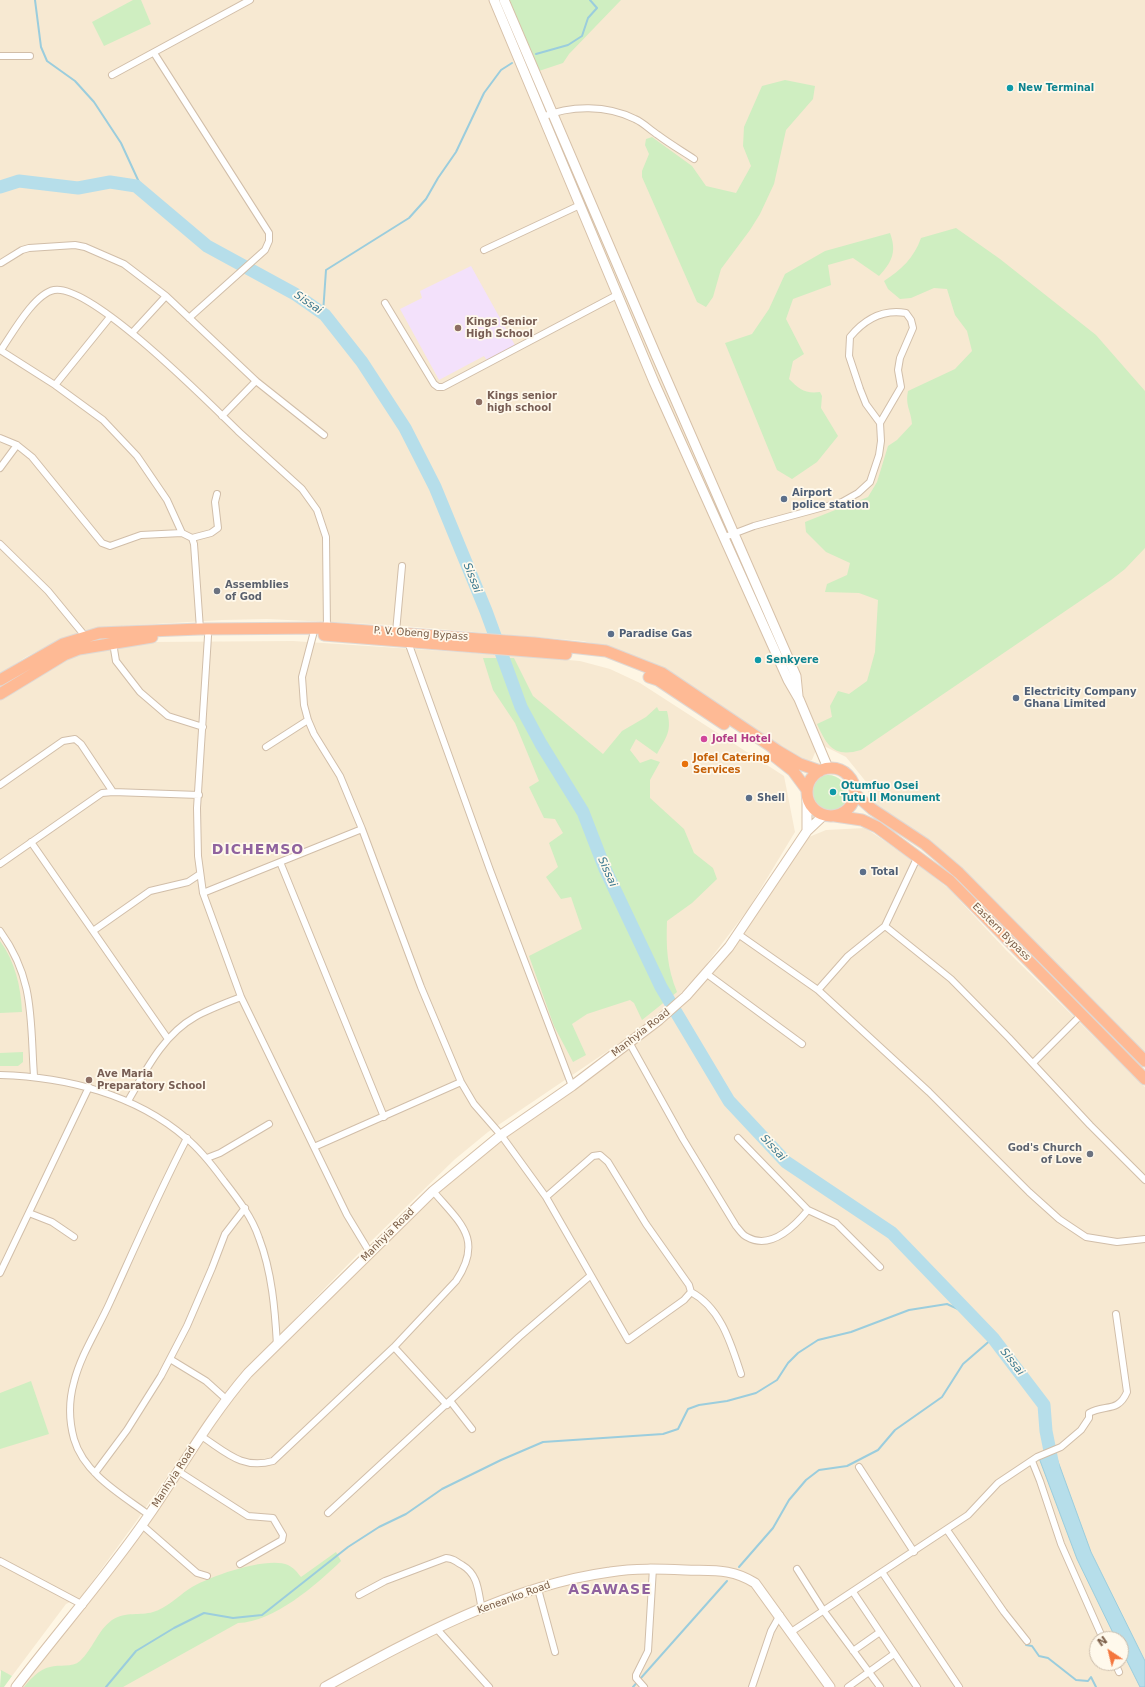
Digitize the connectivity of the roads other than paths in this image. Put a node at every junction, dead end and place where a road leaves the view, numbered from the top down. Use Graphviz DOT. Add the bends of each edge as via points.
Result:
graph roads {
  1 [pos="250,0"];
  2 [pos="494,0"];
  3 [pos="504,0"];
  4 [pos="154,52"];
  5 [pos="0,56"];
  6 [pos="30,56"];
  7 [pos="112,75"];
  8 [pos="553,112"];
  9 [pos="542,117"];
  10 [pos="694,159"];
  11 [pos="580,205"];
  12 [pos="484,250"];
  13 [pos="1,263"];
  14 [pos="617,295"];
  15 [pos="166,296"];
  16 [pos="385,303"];
  17 [pos="110,317"];
  18 [pos="189,318"];
  19 [pos="132,333"];
  20 [pos="0,350"];
  21 [pos="256,381"];
  22 [pos="55,385"];
  23 [pos="222,416"];
  24 [pos="880,424"];
  25 [pos="324,435"];
  26 [pos="0,438"];
  27 [pos="16,445"];
  28 [pos="0,468"];
  29 [pos="217,494"];
  30 [pos="182,533"];
  31 [pos="734,534"];
  32 [pos="724,537"];
  33 [pos="192,538"];
  34 [pos="0,544"];
  35 [pos="402,566"];
  36 [pos="327,632"];
  37 [pos="396,632"];
  38 [pos="204,633"];
  39 [pos="313,635"];
  40 [pos="85,636"];
  41 [pos="112,642"];
  42 [pos="408,642"];
  43 [pos="491,644"];
  44 [pos="504,645"];
  45 [pos="0,680"];
  46 [pos="0,694"];
  47 [pos="799,699"];
  48 [pos="308,720"];
  49 [pos="203,727"];
  50 [pos="266,747"];
  51 [pos="824,769"];
  52 [pos="0,785"];
  53 [pos="113,792"];
  54 [pos="807,794"];
  55 [pos="855,794"];
  56 [pos="199,795"];
  57 [pos="830,815"];
  58 [pos="362,829"];
  59 [pos="806,831"];
  60 [pos="31,842"];
  61 [pos="918,856"];
  62 [pos="280,862"];
  63 [pos="0,864"];
  64 [pos="200,874"];
  65 [pos="202,892"];
  66 [pos="885,926"];
  67 [pos="0,931"];
  68 [pos="93,931"];
  69 [pos="738,934"];
  70 [pos="707,974"];
  71 [pos="818,990"];
  72 [pos="241,997"];
  73 [pos="1082,1014"];
  74 [pos="168,1039"];
  75 [pos="629,1042"];
  76 [pos="802,1044"];
  77 [pos="1145,1061"];
  78 [pos="1033,1063"];
  79 [pos="0,1075"];
  80 [pos="34,1076"];
  81 [pos="1145,1079"];
  82 [pos="461,1082"];
  83 [pos="572,1086"];
  84 [pos="89,1087"];
  85 [pos="128,1101"];
  86 [pos="384,1117"];
  87 [pos="269,1124"];
  88 [pos="501,1135"];
  89 [pos="187,1138"];
  90 [pos="738,1138"];
  91 [pos="314,1147"];
  92 [pos="207,1158"];
  93 [pos="1145,1180"];
  94 [pos="433,1191"];
  95 [pos="546,1197"];
  96 [pos="245,1208"];
  97 [pos="808,1210"];
  98 [pos="30,1213"];
  99 [pos="74,1237"];
  100 [pos="1145,1239"];
  101 [pos="370,1253"];
  102 [pos="880,1267"];
  103 [pos="0,1273"];
  104 [pos="590,1276"];
  105 [pos="691,1292"];
  106 [pos="1116,1314"];
  107 [pos="277,1345"];
  108 [pos="394,1347"];
  109 [pos="170,1359"];
  110 [pos="741,1374"];
  111 [pos="226,1399"];
  112 [pos="449,1403"];
  113 [pos="472,1429"];
  114 [pos="201,1436"];
  115 [pos="1035,1459"];
  116 [pos="858,1467"];
  117 [pos="178,1471"];
  118 [pos="95,1473"];
  119 [pos="328,1513"];
  120 [pos="149,1515"];
  121 [pos="142,1525"];
  122 [pos="947,1530"];
  123 [pos="914,1552"];
  124 [pos="0,1561"];
  125 [pos="240,1564"];
  126 [pos="653,1568"];
  127 [pos="797,1569"];
  128 [pos="882,1572"];
  129 [pos="207,1576"];
  130 [pos="538,1589"];
  131 [pos="853,1592"];
  132 [pos="359,1595"];
  133 [pos="83,1605"];
  134 [pos="482,1610"];
  135 [pos="823,1610"];
  136 [pos="780,1615"];
  137 [pos="436,1628"];
  138 [pos="1100,1631"];
  139 [pos="791,1632"];
  140 [pos="880,1632"];
  141 [pos="1027,1641"];
  142 [pos="853,1651"];
  143 [pos="556,1652"];
  144 [pos="894,1654"];
  145 [pos="868,1673"];
  146 [pos="640,1682"];
  147 [pos="16,1687"];
  148 [pos="325,1687"];
  149 [pos="489,1687"];
  150 [pos="752,1687"];
  151 [pos="830,1687"];
  152 [pos="848,1687"];
  153 [pos="880,1687"];
  154 [pos="917,1687"];
  155 [pos="959,1687"];
  1 -- 4 [label="street"];
  2 -- 9 [label="street"];
  3 -- 8 [label="street"];
  4 -- 7 [label="street"];
  4 -- 18 [label="street" via="269,234 265,250"];
  5 -- 6 [label="street"];
  8 -- 9 [label="street"];
  8 -- 10 [label="street" via="592,108 626,115"];
  8 -- 31 [label="street"];
  9 -- 11 [label="street"];
  11 -- 12 [label="street"];
  11 -- 14 [label="street"];
  13 -- 15 [label="street" via="29,248 85,246 124,264"];
  14 -- 16 [label="street" via="443,387 434,384"];
  14 -- 32 [label="street"];
  15 -- 18 [label="street"];
  15 -- 19 [label="street"];
  17 -- 19 [label="street"];
  17 -- 20 [label="street" via="76,294 55,290 46,293 32,306"];
  17 -- 22 [label="street"];
  18 -- 21 [label="street"];
  19 -- 23 [label="street"];
  20 -- 22 [label="street"];
  21 -- 23 [label="street"];
  21 -- 25 [label="street"];
  22 -- 30 [label="street" via="103,420 137,456 167,500"];
  23 -- 36 [label="street" via="302,489 317,510 326,537"];
  24 -- 24 [label="street" via="901,387 898,370 900,358 913,328 906,313 896,311 868,320 850,337 849,356 860,389 866,404"];
  24 -- 31 [label="street" via="881,441 874,470 870,482 858,493 842,502"];
  26 -- 27 [label="street"];
  27 -- 28 [label="street"];
  27 -- 30 [label="street" via="32,457 102,543 110,546 141,536"];
  29 -- 33 [label="street" via="215,502 218,528 212,533"];
  30 -- 33 [label="street"];
  31 -- 32 [label="street"];
  31 -- 47 [label="street" via="796,676"];
  32 -- 47 [label="street"];
  33 -- 38 [label="street"];
  34 -- 40 [label="street" via="48,591"];
  35 -- 37 [label="street"];
  36 -- 37 [label="highway, P. V. Obeng Bypass"];
  36 -- 38 [label="highway, P. V. Obeng Bypass"];
  36 -- 39 [label="highway, P. V. Obeng Bypass"];
  36 -- 42 [label="highway, P. V. Obeng Bypass"];
  37 -- 43 [label="highway, P. V. Obeng Bypass"];
  38 -- 39 [label="highway, P. V. Obeng Bypass"];
  38 -- 40 [label="highway, P. V. Obeng Bypass" via="99,633"];
  38 -- 41 [label="highway, P. V. Obeng Bypass"];
  38 -- 49 [label="street"];
  39 -- 48 [label="street" via="302,677"];
  40 -- 45 [label="highway, P. V. Obeng Bypass" via="63,644"];
  41 -- 46 [label="highway, P. V. Obeng Bypass" via="64,655"];
  41 -- 49 [label="street" via="116,661 140,692 168,716"];
  42 -- 43 [label="highway, P. V. Obeng Bypass"];
  42 -- 83 [label="street" via="490,870"];
  43 -- 44 [label="highway, P. V. Obeng Bypass"];
  44 -- 51 [label="highway, P. V. Obeng Bypass" via="606,651 662,673 778,751 800,764"];
  44 -- 54 [label="highway, P. V. Obeng Bypass" via="604,658 658,680 783,762 793,771"];
  47 -- 51 [label="street"];
  48 -- 50 [label="street"];
  48 -- 58 [label="street" via="340,776"];
  49 -- 56 [label="street"];
  51 -- 54 [label="highway" via="812,776"];
  51 -- 55 [label="highway" via="835,768 845,772 852,780"];
  52 -- 53 [label="street" via="63,741 75,739"];
  53 -- 56 [label="street"];
  53 -- 60 [label="street" via="102,793"];
  54 -- 57 [label="highway" via="814,808"];
  54 -- 59 [label="street"];
  55 -- 57 [label="highway" via="852,804 845,811"];
  55 -- 77 [label="highway, Eastern Bypass" via="872,809 925,844 959,873"];
  56 -- 64 [label="street"];
  57 -- 59 [label="street, Manhyia Road"];
  57 -- 61 [label="highway, Eastern Bypass" via="862,820"];
  58 -- 62 [label="street"];
  58 -- 82 [label="street" via="420,987"];
  59 -- 69 [label="street, Manhyia Road"];
  60 -- 63 [label="street"];
  60 -- 68 [label="street"];
  61 -- 66 [label="street"];
  61 -- 73 [label="highway, Eastern Bypass" via="950,881"];
  62 -- 65 [label="street"];
  62 -- 86 [label="street"];
  64 -- 65 [label="street"];
  64 -- 68 [label="street" via="188,882 150,891"];
  65 -- 72 [label="street"];
  66 -- 71 [label="street" via="848,956"];
  66 -- 78 [label="street" via="952,979"];
  67 -- 80 [label="street" via="14,954 29,994"];
  68 -- 74 [label="street"];
  69 -- 70 [label="street, Manhyia Road"];
  69 -- 71 [label="street"];
  70 -- 75 [label="street, Manhyia Road" via="659,1020"];
  70 -- 76 [label="street"];
  71 -- 100 [label="street" via="929,1092 1059,1219 1086,1238 1117,1242"];
  72 -- 74 [label="street" via="194,1017"];
  72 -- 91 [label="street"];
  73 -- 78 [label="street"];
  73 -- 81 [label="highway, Eastern Bypass"];
  74 -- 85 [label="street"];
  75 -- 83 [label="street, Manhyia Road"];
  75 -- 97 [label="street" via="691,1151 736,1226 746,1237 758,1241 770,1240 792,1227"];
  78 -- 93 [label="street"];
  79 -- 80 [label="street"];
  80 -- 84 [label="street"];
  82 -- 86 [label="street"];
  82 -- 88 [label="street" via="474,1104"];
  83 -- 88 [label="street, Manhyia Road"];
  84 -- 85 [label="street"];
  84 -- 98 [label="street"];
  85 -- 89 [label="street" via="170,1124"];
  86 -- 91 [label="street"];
  87 -- 92 [label="street"];
  88 -- 94 [label="street, Manhyia Road"];
  88 -- 95 [label="street"];
  89 -- 92 [label="street"];
  89 -- 118 [label="street" via="84,1354 74,1383 70,1411 74,1440"];
  90 -- 97 [label="street"];
  91 -- 101 [label="street" via="347,1215"];
  92 -- 96 [label="street"];
  94 -- 101 [label="street, Manhyia Road"];
  94 -- 108 [label="street" via="466,1233 469,1242 468,1256 464,1270 456,1281"];
  95 -- 104 [label="street"];
  95 -- 105 [label="street" via="593,1156 600,1155 608,1162 646,1224 689,1285"];
  96 -- 107 [label="street" via="259,1236 265,1258"];
  96 -- 109 [label="street" via="225,1234 187,1326"];
  97 -- 102 [label="street" via="836,1223"];
  98 -- 99 [label="street" via="52,1222"];
  98 -- 103 [label="street"];
  101 -- 107 [label="street, Manhyia Road"];
  104 -- 105 [label="street" via="628,1340 684,1300"];
  104 -- 112 [label="street" via="519,1337"];
  105 -- 110 [label="street" via="701,1297 722,1324"];
  106 -- 115 [label="street" via="1126,1381 1127,1392 1124,1399 1116,1407 1089,1413 1089,1418 1081,1430 1061,1447"];
  107 -- 111 [label="street, Manhyia Road"];
  108 -- 112 [label="street"];
  108 -- 114 [label="street" via="274,1461 261,1465 241,1462"];
  109 -- 111 [label="street" via="206,1381"];
  109 -- 118 [label="street" via="126,1430"];
  111 -- 114 [label="street, Manhyia Road"];
  112 -- 113 [label="street"];
  112 -- 119 [label="street"];
  114 -- 117 [label="street, Manhyia Road"];
  115 -- 122 [label="street" via="998,1483 968,1515"];
  115 -- 138 [label="street" via="1061,1544"];
  116 -- 123 [label="street"];
  117 -- 120 [label="street, Manhyia Road"];
  117 -- 125 [label="street" via="243,1514 270,1517 276,1522 283,1535 282,1540"];
  118 -- 120 [label="street" via="108,1486"];
  120 -- 121 [label="street, Manhyia Road"];
  121 -- 129 [label="street" via="197,1573"];
  121 -- 133 [label="street, Manhyia Road"];
  122 -- 123 [label="street"];
  122 -- 141 [label="street"];
  123 -- 128 [label="street"];
  124 -- 133 [label="street"];
  126 -- 130 [label="street, Keneanko Road" via="610,1572"];
  126 -- 136 [label="street, Keneanko Road" via="729,1571 742,1574 755,1583"];
  126 -- 146 [label="street" via="648,1651"];
  127 -- 135 [label="street"];
  128 -- 131 [label="street"];
  128 -- 155 [label="street"];
  130 -- 134 [label="street, Keneanko Road"];
  130 -- 143 [label="street"];
  131 -- 135 [label="street"];
  131 -- 140 [label="street"];
  132 -- 134 [label="street" via="384,1581 446,1558 455,1559 475,1576"];
  133 -- 147 [label="street, Manhyia Road"];
  134 -- 137 [label="street, Keneanko Road"];
  135 -- 139 [label="street"];
  135 -- 142 [label="street"];
  136 -- 139 [label="street, Keneanko Road"];
  136 -- 150 [label="street" via="771,1631"];
  137 -- 148 [label="street, Keneanko Road"];
  137 -- 149 [label="street"];
  139 -- 151 [label="street, Keneanko Road"];
  140 -- 142 [label="street"];
  140 -- 144 [label="street"];
  142 -- 145 [label="street"];
  144 -- 145 [label="street"];
  144 -- 154 [label="street"];
  145 -- 152 [label="street"];
  145 -- 153 [label="street"];
}
